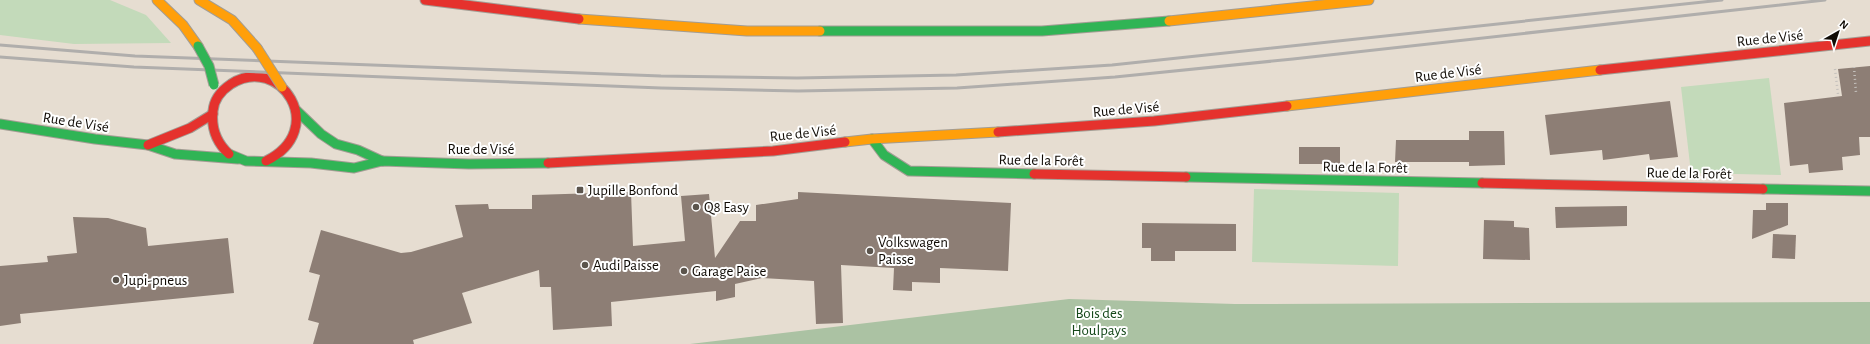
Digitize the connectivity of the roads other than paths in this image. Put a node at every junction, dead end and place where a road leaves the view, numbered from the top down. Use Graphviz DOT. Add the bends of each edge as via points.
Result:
graph roads {
  1 [pos="157,0"];
  2 [pos="199,0"];
  3 [pos="425,0"];
  4 [pos="1368,0"];
  5 [pos="1870,41"];
  6 [pos="282,87"];
  7 [pos="216,100"];
  8 [pos="296,110"];
  9 [pos="212,114"];
  10 [pos="0,124"];
  11 [pos="872,139"];
  12 [pos="148,145"];
  13 [pos="238,159"];
  14 [pos="266,161"];
  15 [pos="382,161"];
  16 [pos="1870,191"];
  1 -- 7 [label="main road, bridge" via="183,25 198,46 209,66"];
  2 -- 6 [label="main road, Rue de Visé, bridge" via="232,20 257,48"];
  3 -- 4 [label="main road" via="603,22 748,31 899,32 1042,31 1194,19"];
  5 -- 11 [label="main road, Rue de Visé" via="1154,121"];
  6 -- 7 [label="main road" via="259,77 244,78 228,86"];
  6 -- 8 [label="main road, Rue de Visé"];
  7 -- 9 [label="main road"];
  8 -- 14 [label="main road, Rue de Visé" via="296,129 289,144 278,155"];
  8 -- 15 [label="main road, Rue de Visé" via="321,134 336,144"];
  9 -- 12 [label="main road, Rue de Visé" via="191,129"];
  9 -- 13 [label="main road" via="215,137 225,150"];
  10 -- 12 [label="main road, Rue de Visé"];
  11 -- 15 [label="main road, Rue de Visé" via="773,151 570,163 469,164"];
  11 -- 16 [label="main road, Rue de la Forêt" via="884,156 909,171"];
  12 -- 13 [label="main road, Rue de Visé" via="175,154"];
  13 -- 14 [label="main road, Rue de Visé"];
  14 -- 15 [label="main road, Rue de Visé" via="354,168"];
}
